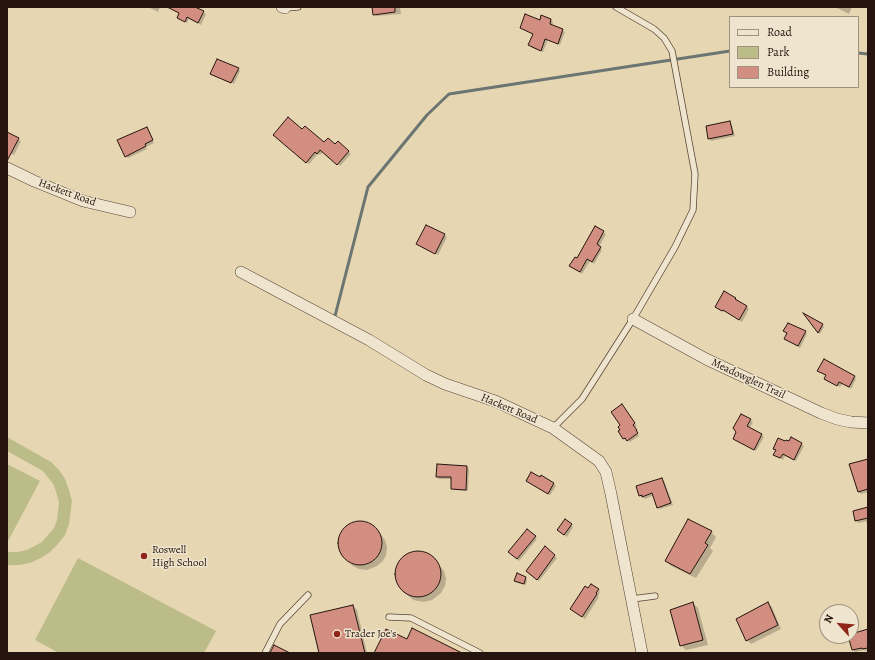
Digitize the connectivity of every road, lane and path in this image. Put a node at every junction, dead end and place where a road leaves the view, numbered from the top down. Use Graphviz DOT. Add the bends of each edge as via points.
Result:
graph roads {
  1 [pos="298,7"];
  2 [pos="616,7"];
  3 [pos="284,8"];
  4 [pos="7,168"];
  5 [pos="130,212"];
  6 [pos="241,272"];
  7 [pos="633,319"];
  8 [pos="868,423"];
  9 [pos="552,428"];
  10 [pos="308,595"];
  11 [pos="655,596"];
  12 [pos="632,599"];
  13 [pos="389,617"];
  14 [pos="265,653"];
  15 [pos="480,653"];
  16 [pos="642,653"];
  1 -- 3 [label="lane"];
  2 -- 7 [label="lane" via="654,29 664,38 672,51 695,174 693,210 675,247"];
  4 -- 5 [label="street, Hackett Road" via="83,201"];
  6 -- 9 [label="street, Hackett Road" via="369,340 426,375 495,401"];
  7 -- 8 [label="street, Meadowglen Trail" via="706,359 821,413 851,422"];
  7 -- 9 [label="lane" via="582,399"];
  9 -- 12 [label="street, Hackett Road" via="598,461 606,472"];
  10 -- 14 [label="lane" via="280,624"];
  11 -- 12 [label="lane"];
  12 -- 16 [label="street, Hackett Road"];
  13 -- 15 [label="lane" via="411,618"];
}
